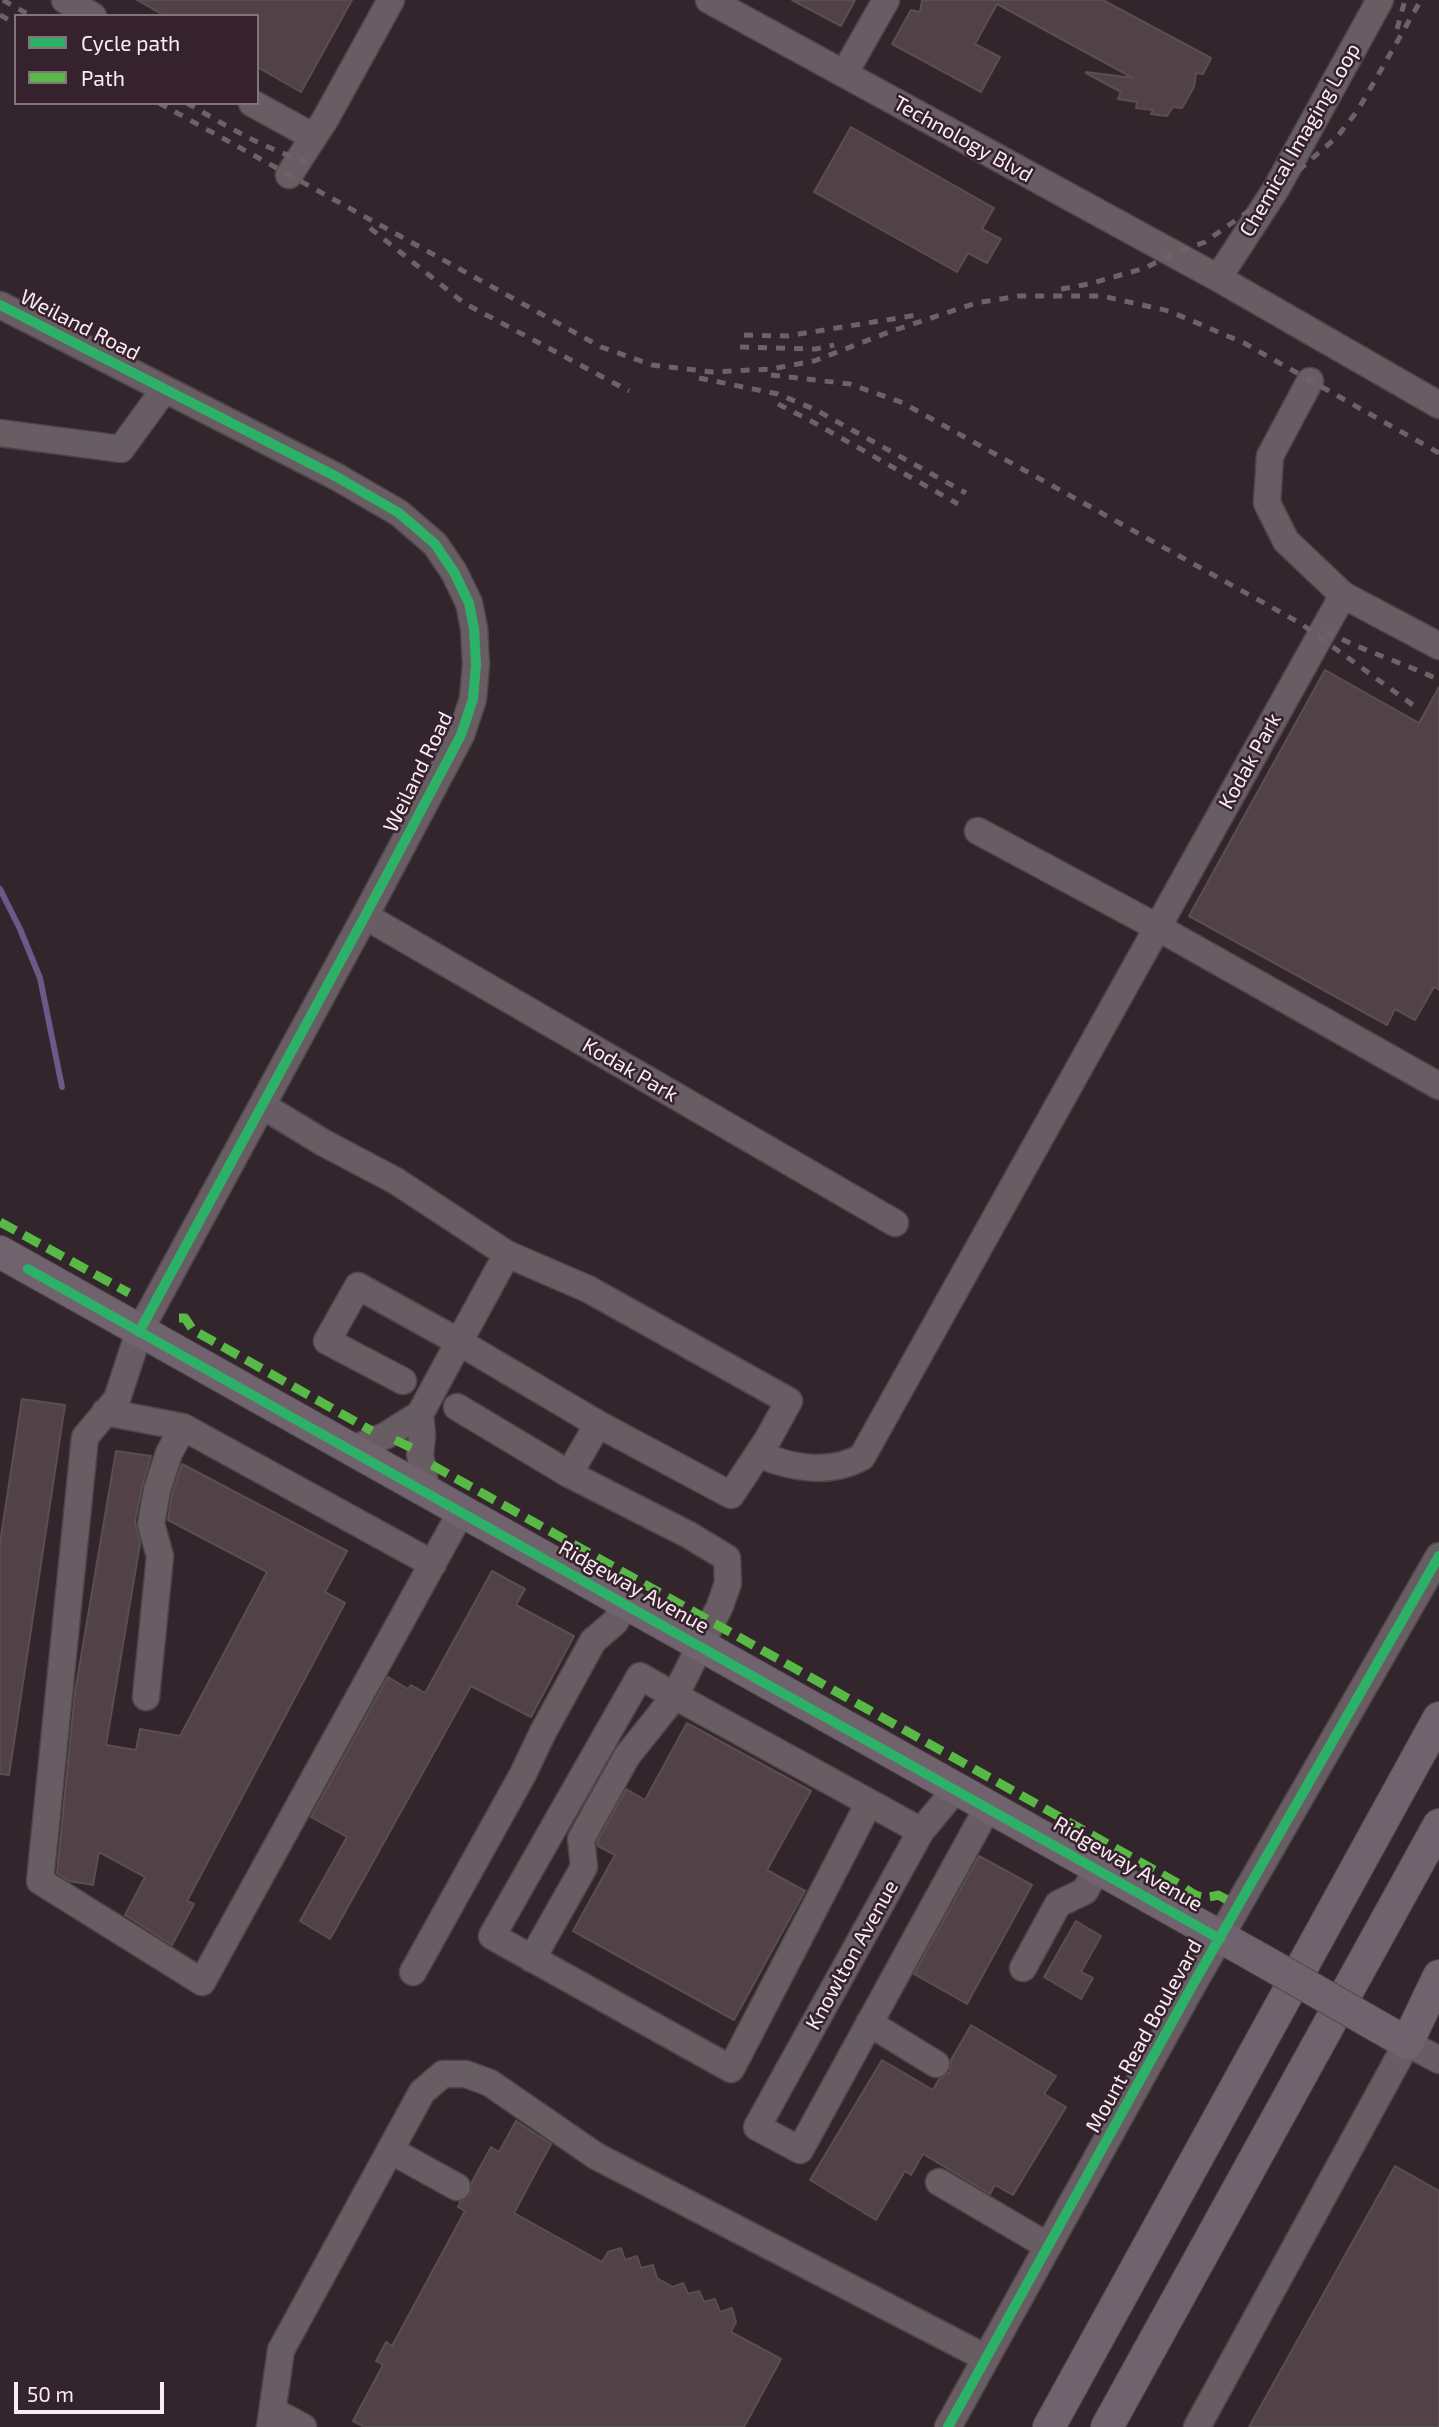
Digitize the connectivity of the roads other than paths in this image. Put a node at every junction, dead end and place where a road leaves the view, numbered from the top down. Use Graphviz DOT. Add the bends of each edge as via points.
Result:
graph roads {
  1 [pos="65,0"];
  2 [pos="391,0"];
  3 [pos="709,0"];
  4 [pos="886,0"];
  5 [pos="1380,0"];
  6 [pos="90,14"];
  7 [pos="845,75"];
  8 [pos="256,105"];
  9 [pos="312,136"];
  10 [pos="289,175"];
  11 [pos="1218,278"];
  12 [pos="0,306"];
  13 [pos="1310,381"];
  14 [pos="164,390"];
  15 [pos="1439,405"];
  16 [pos="0,433"];
  17 [pos="1343,595"];
  18 [pos="1439,646"];
  19 [pos="978,831"];
  20 [pos="365,916"];
  21 [pos="1157,927"];
  22 [pos="1439,1086"];
  23 [pos="263,1107"];
  24 [pos="895,1223"];
  25 [pos="0,1252"];
  26 [pos="507,1254"];
  27 [pos="139,1332"];
  28 [pos="459,1342"];
  29 [pos="403,1381"];
  30 [pos="457,1407"];
  31 [pos="105,1412"];
  32 [pos="420,1414"];
  33 [pos="598,1424"];
  34 [pos="183,1427"];
  35 [pos="350,1450"];
  36 [pos="758,1454"];
  37 [pos="569,1474"];
  38 [pos="427,1493"];
  39 [pos="461,1512"];
  40 [pos="1439,1556"];
  41 [pos="433,1564"];
  42 [pos="625,1604"];
  43 [pos="699,1645"];
  44 [pos="675,1696"];
  45 [pos="146,1697"];
  46 [pos="1439,1718"];
  47 [pos="956,1789"];
  48 [pos="869,1803"];
  49 [pos="989,1807"];
  50 [pos="1439,1825"];
  51 [pos="921,1831"];
  52 [pos="1097,1869"];
  53 [pos="1220,1938"];
  54 [pos="532,1959"];
  55 [pos="1023,1968"];
  56 [pos="413,1972"];
  57 [pos="1439,1976"];
  58 [pos="869,2023"];
  59 [pos="1407,2043"];
  60 [pos="1439,2060"];
  61 [pos="936,2064"];
  62 [pos="390,2150"];
  63 [pos="939,2182"];
  64 [pos="457,2187"];
  65 [pos="1048,2246"];
  66 [pos="986,2358"];
  67 [pos="272,2419"];
  68 [pos="303,2427"];
  69 [pos="948,2427"];
  70 [pos="1049,2427"];
  71 [pos="1107,2427"];
  72 [pos="1196,2427"];
  1 -- 6 [label="street"];
  2 -- 9 [label="street"];
  3 -- 7 [label="street, Technology Blvd"];
  4 -- 7 [label="street"];
  5 -- 11 [label="street, Chemical Imaging Loop" via="1276,189"];
  7 -- 11 [label="street, Technology Blvd"];
  8 -- 9 [label="street"];
  9 -- 10 [label="street"];
  11 -- 15 [label="street, Technology Blvd"];
  12 -- 14 [label="street, Weiland Road"];
  13 -- 17 [label="street" via="1270,456 1267,503 1286,541"];
  14 -- 16 [label="street" via="121,449"];
  14 -- 20 [label="street, Weiland Road" via="399,513 435,544 469,603 477,664 473,699 460,735"];
  17 -- 18 [label="street"];
  17 -- 21 [label="street, Kodak Park"];
  19 -- 21 [label="street"];
  20 -- 23 [label="street, Weiland Road"];
  20 -- 24 [label="street, Kodak Park"];
  21 -- 22 [label="street"];
  21 -- 36 [label="street, Kodak Park" via="862,1457 835,1467 810,1468 781,1464"];
  23 -- 26 [label="street" via="396,1181"];
  23 -- 27 [label="street, Weiland Road"];
  25 -- 27 [label="main road, Ridgeway Avenue"];
  26 -- 28 [label="street"];
  26 -- 36 [label="street" via="588,1289 789,1401"];
  27 -- 31 [label="street, Weiland Road" via="117,1399"];
  27 -- 35 [label="main road, Ridgeway Avenue"];
  28 -- 29 [label="street" via="358,1286 327,1341"];
  28 -- 32 [label="street"];
  28 -- 33 [label="street"];
  30 -- 37 [label="street"];
  31 -- 34 [label="street"];
  31 -- 41 [label="street, Weiland Road" via="85,1437 40,1881 202,1982"];
  32 -- 35 [label="street" via="385,1436"];
  32 -- 38 [label="street" via="420,1455"];
  33 -- 36 [label="street" via="732,1495"];
  33 -- 37 [label="street"];
  34 -- 41 [label="street"];
  34 -- 45 [label="street" via="169,1453 151,1524 160,1556"];
  35 -- 38 [label="main road, Ridgeway Avenue"];
  37 -- 43 [label="street" via="727,1559 728,1583"];
  38 -- 39 [label="main road, Ridgeway Avenue"];
  39 -- 41 [label="street"];
  39 -- 42 [label="main road, Ridgeway Avenue"];
  40 -- 53 [label="street, Mount Read Boulevard"];
  42 -- 43 [label="main road, Ridgeway Avenue"];
  42 -- 56 [label="street" via="615,1622 593,1640"];
  43 -- 44 [label="street"];
  43 -- 47 [label="main road, Ridgeway Avenue"];
  44 -- 48 [label="street"];
  44 -- 54 [label="street" via="628,1756 581,1839 584,1867"];
  44 -- 54 [label="street" via="640,1676 492,1936"];
  46 -- 70 [label="main road"];
  47 -- 49 [label="main road, Ridgeway Avenue"];
  47 -- 51 [label="street, Knowlton Avenue"];
  48 -- 51 [label="street"];
  48 -- 54 [label="street" via="731,2069"];
  49 -- 52 [label="main road, Ridgeway Avenue"];
  49 -- 58 [label="street"];
  50 -- 71 [label="main road"];
  51 -- 58 [label="street, Knowlton Avenue" via="757,2127 800,2150"];
  52 -- 53 [label="main road, Ridgeway Avenue"];
  52 -- 55 [label="street" via="1085,1891 1058,1904"];
  53 -- 59 [label="main road, Ridgeway Avenue, bridge"];
  53 -- 65 [label="street, Mount Read Boulevard"];
  57 -- 59 [label="main road"];
  58 -- 61 [label="street"];
  59 -- 60 [label="street, Ridgeway Avenue"];
  59 -- 72 [label="street"];
  62 -- 64 [label="street"];
  62 -- 66 [label="street" via="422,2092 443,2074 466,2074 490,2083 596,2156"];
  62 -- 67 [label="street" via="281,2350"];
  63 -- 65 [label="street"];
  65 -- 66 [label="street, Mount Read Boulevard"];
  66 -- 69 [label="street, Mount Read Boulevard"];
  67 -- 68 [label="street"];
}
